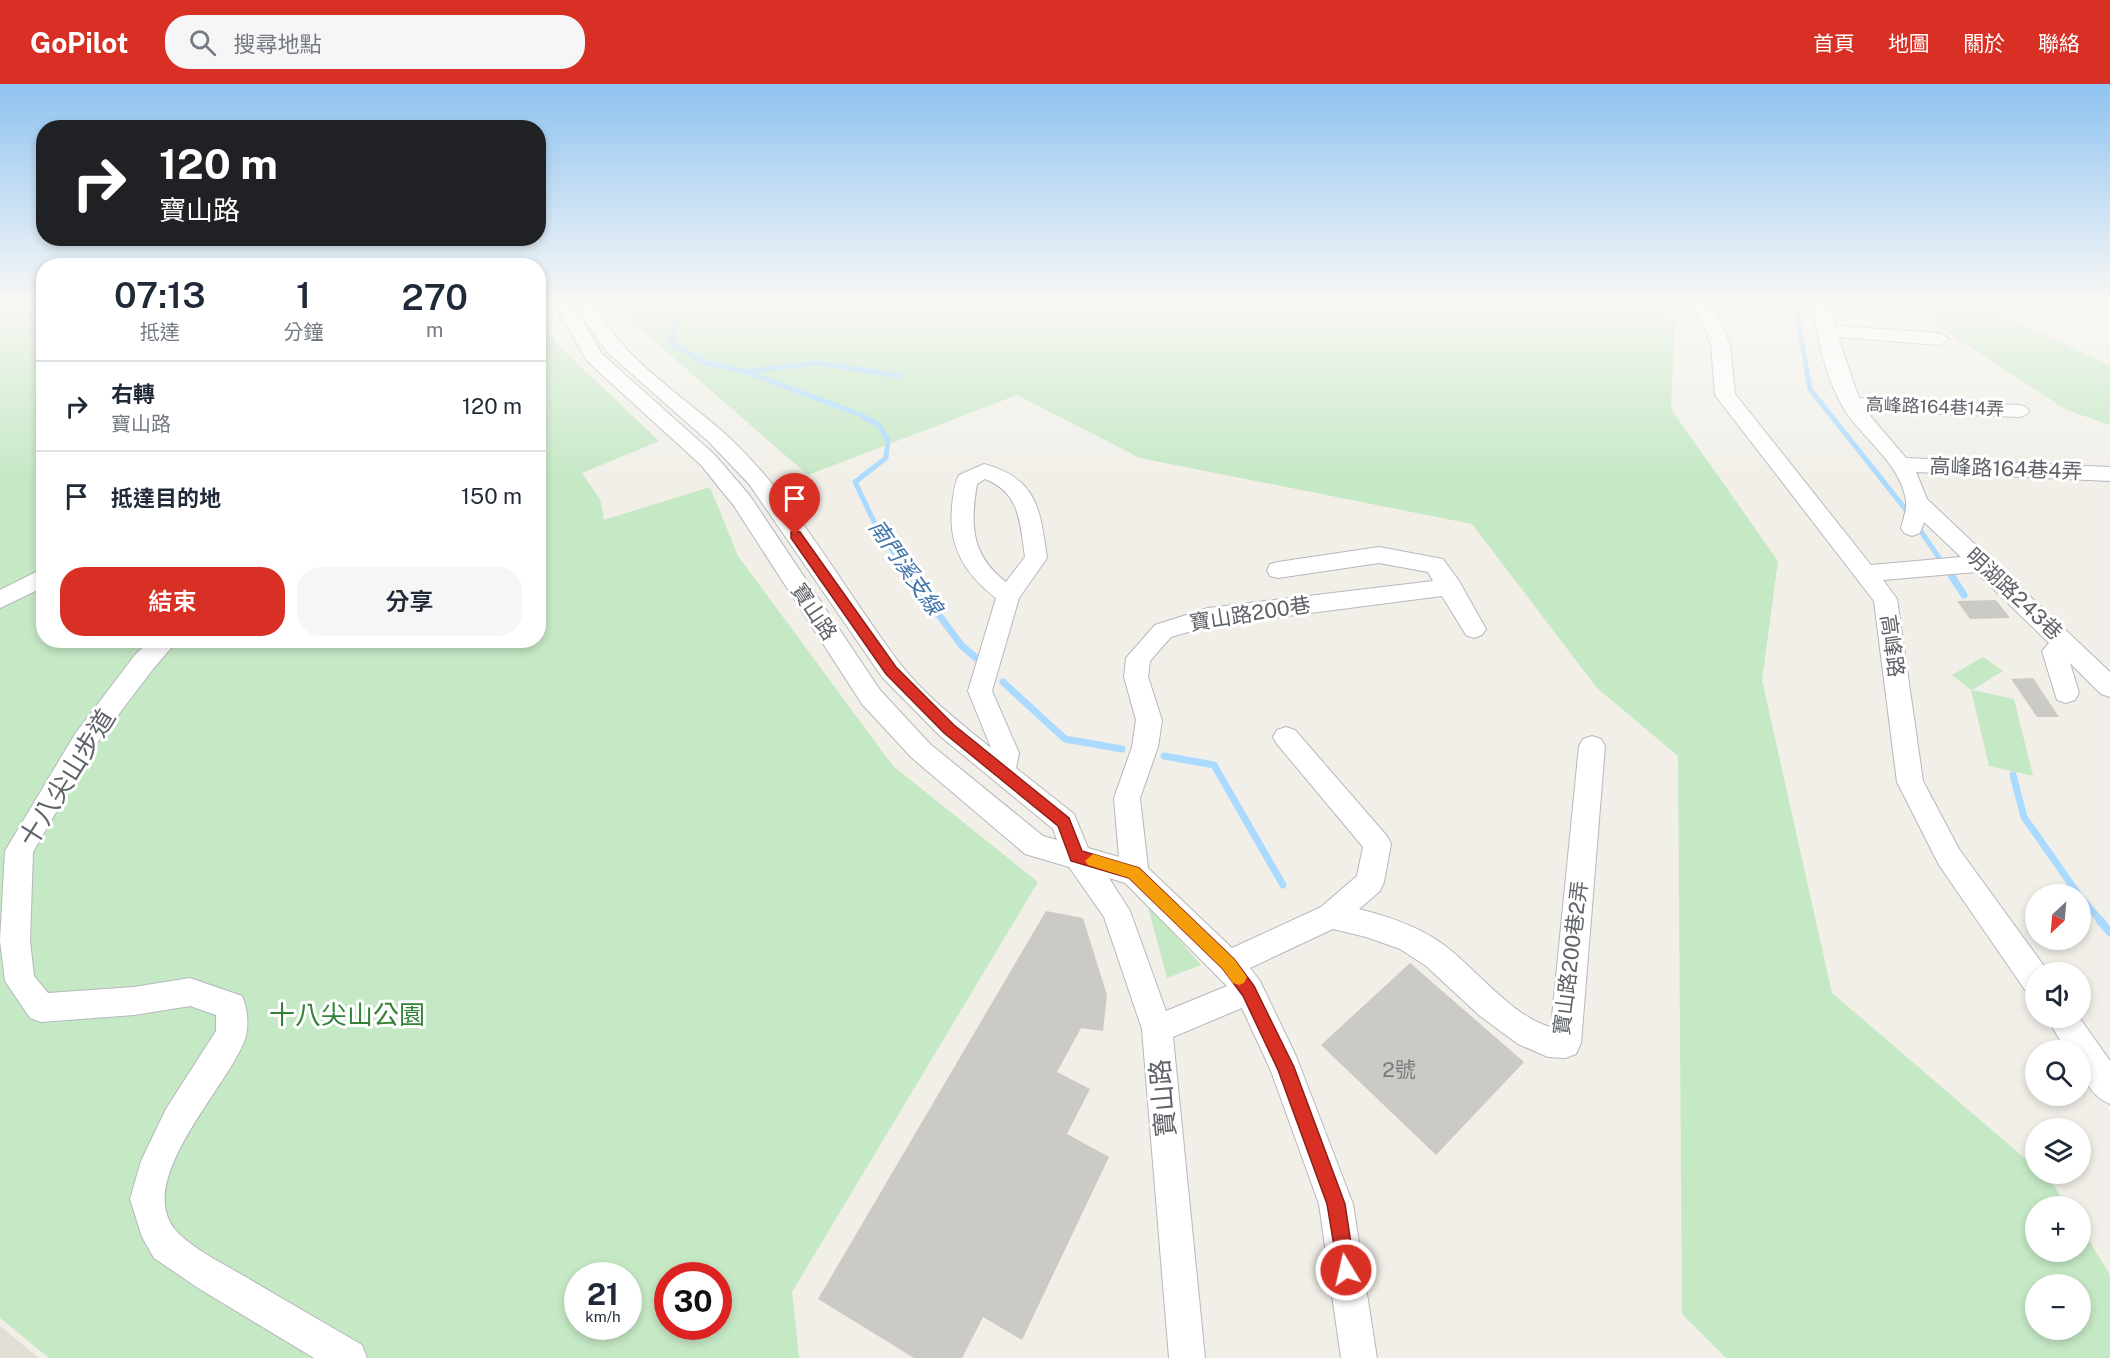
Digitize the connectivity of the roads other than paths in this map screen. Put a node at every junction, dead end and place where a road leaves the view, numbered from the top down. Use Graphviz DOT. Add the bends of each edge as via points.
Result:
graph roads {
  1 [pos="599,361"];
  2 [pos="629,361"];
  3 [pos="1725,361"];
  4 [pos="1836,361"];
  5 [pos="1851,404"];
  6 [pos="2019,411"];
  7 [pos="1902,465"];
  8 [pos="2110,474"];
  9 [pos="1917,502"];
  10 [pos="1912,528"];
  11 [pos="1980,563"];
  12 [pos="1278,570"];
  13 [pos="1865,574"];
  14 [pos="36,580"];
  15 [pos="1451,587"];
  16 [pos="2013,592"];
  17 [pos="1008,596"];
  18 [pos="0,600"];
  19 [pos="1474,629"];
  20 [pos="158,648"];
  21 [pos="2054,651"];
  22 [pos="2110,687"];
  23 [pos="2066,693"];
  24 [pos="2110,708"];
  25 [pos="1286,736"];
  26 [pos="1592,746"];
  27 [pos="1002,772"];
  28 [pos="1077,856"];
  29 [pos="1134,873"];
  30 [pos="1331,916"];
  31 [pos="1228,964"];
  32 [pos="2025,964"];
  33 [pos="1249,991"];
  34 [pos="2069,1028"];
  35 [pos="1157,1029"];
  36 [pos="2110,1088"];
  37 [pos="349,1358"];
  38 [pos="1187,1358"];
  39 [pos="1359,1358"];
  1 -- 28 [label="street, 寶山路" via="708,460 742,501 871,697 921,752 1035,846"];
  2 -- 27 [label="street, 寶山路" via="716,437 757,479 891,670 949,729"];
  3 -- 13 [label="street, 高峰路" via="1725,395"];
  4 -- 5 [label="street"];
  5 -- 6 [label="street, 高峰路164巷14弄"];
  5 -- 7 [label="street" via="1868,432"];
  7 -- 8 [label="street, 高峰路164巷4弄"];
  7 -- 9 [label="street"];
  9 -- 10 [label="street"];
  9 -- 11 [label="street, 明湖路243巷"];
  11 -- 13 [label="street"];
  11 -- 16 [label="street, 明湖路243巷"];
  12 -- 15 [label="street, 寶山路200巷" via="1379,555 1435,565"];
  13 -- 32 [label="street, 高峰路" via="1885,599 1910,782 1949,857"];
  14 -- 18 [label="street"];
  15 -- 19 [label="street, 寶山路200巷"];
  15 -- 29 [label="street, 寶山路200巷" via="1208,617 1162,631 1138,658 1136,677 1149,720 1145,747 1127,798"];
  16 -- 21 [label="street" via="2024,621"];
  16 -- 22 [label="street, 明湖路243巷"];
  17 -- 17 [label="street" via="1036,558 1028,501 1004,477 984,471 967,480 960,513 964,539 976,568"];
  17 -- 27 [label="street" via="980,691 1006,753"];
  20 -- 37 [label="street, 十八尖山步道" via="84,741 19,851 15,941 20,981 41,1008 190,992 231,1006 231,1034 177,1120 158,1161 147,1199 154,1225 166,1246"];
  21 -- 23 [label="street"];
  21 -- 24 [label="street"];
  25 -- 30 [label="street" via="1377,844 1370,882"];
  26 -- 30 [label="street, 寶山路200巷2弄" via="1565,1043 1553,1045 1529,1035 1422,946 1377,925"];
  27 -- 28 [label="street, 寶山路" via="1064,822"];
  28 -- 29 [label="street"];
  28 -- 35 [label="street, 寶山路" via="1116,911"];
  29 -- 31 [label="street"];
  30 -- 31 [label="street"];
  31 -- 33 [label="street"];
  33 -- 35 [label="street"];
  33 -- 39 [label="street" via="1286,1067 1336,1204"];
  34 -- 36 [label="street"];
  35 -- 38 [label="street, 寶山路"];
}
